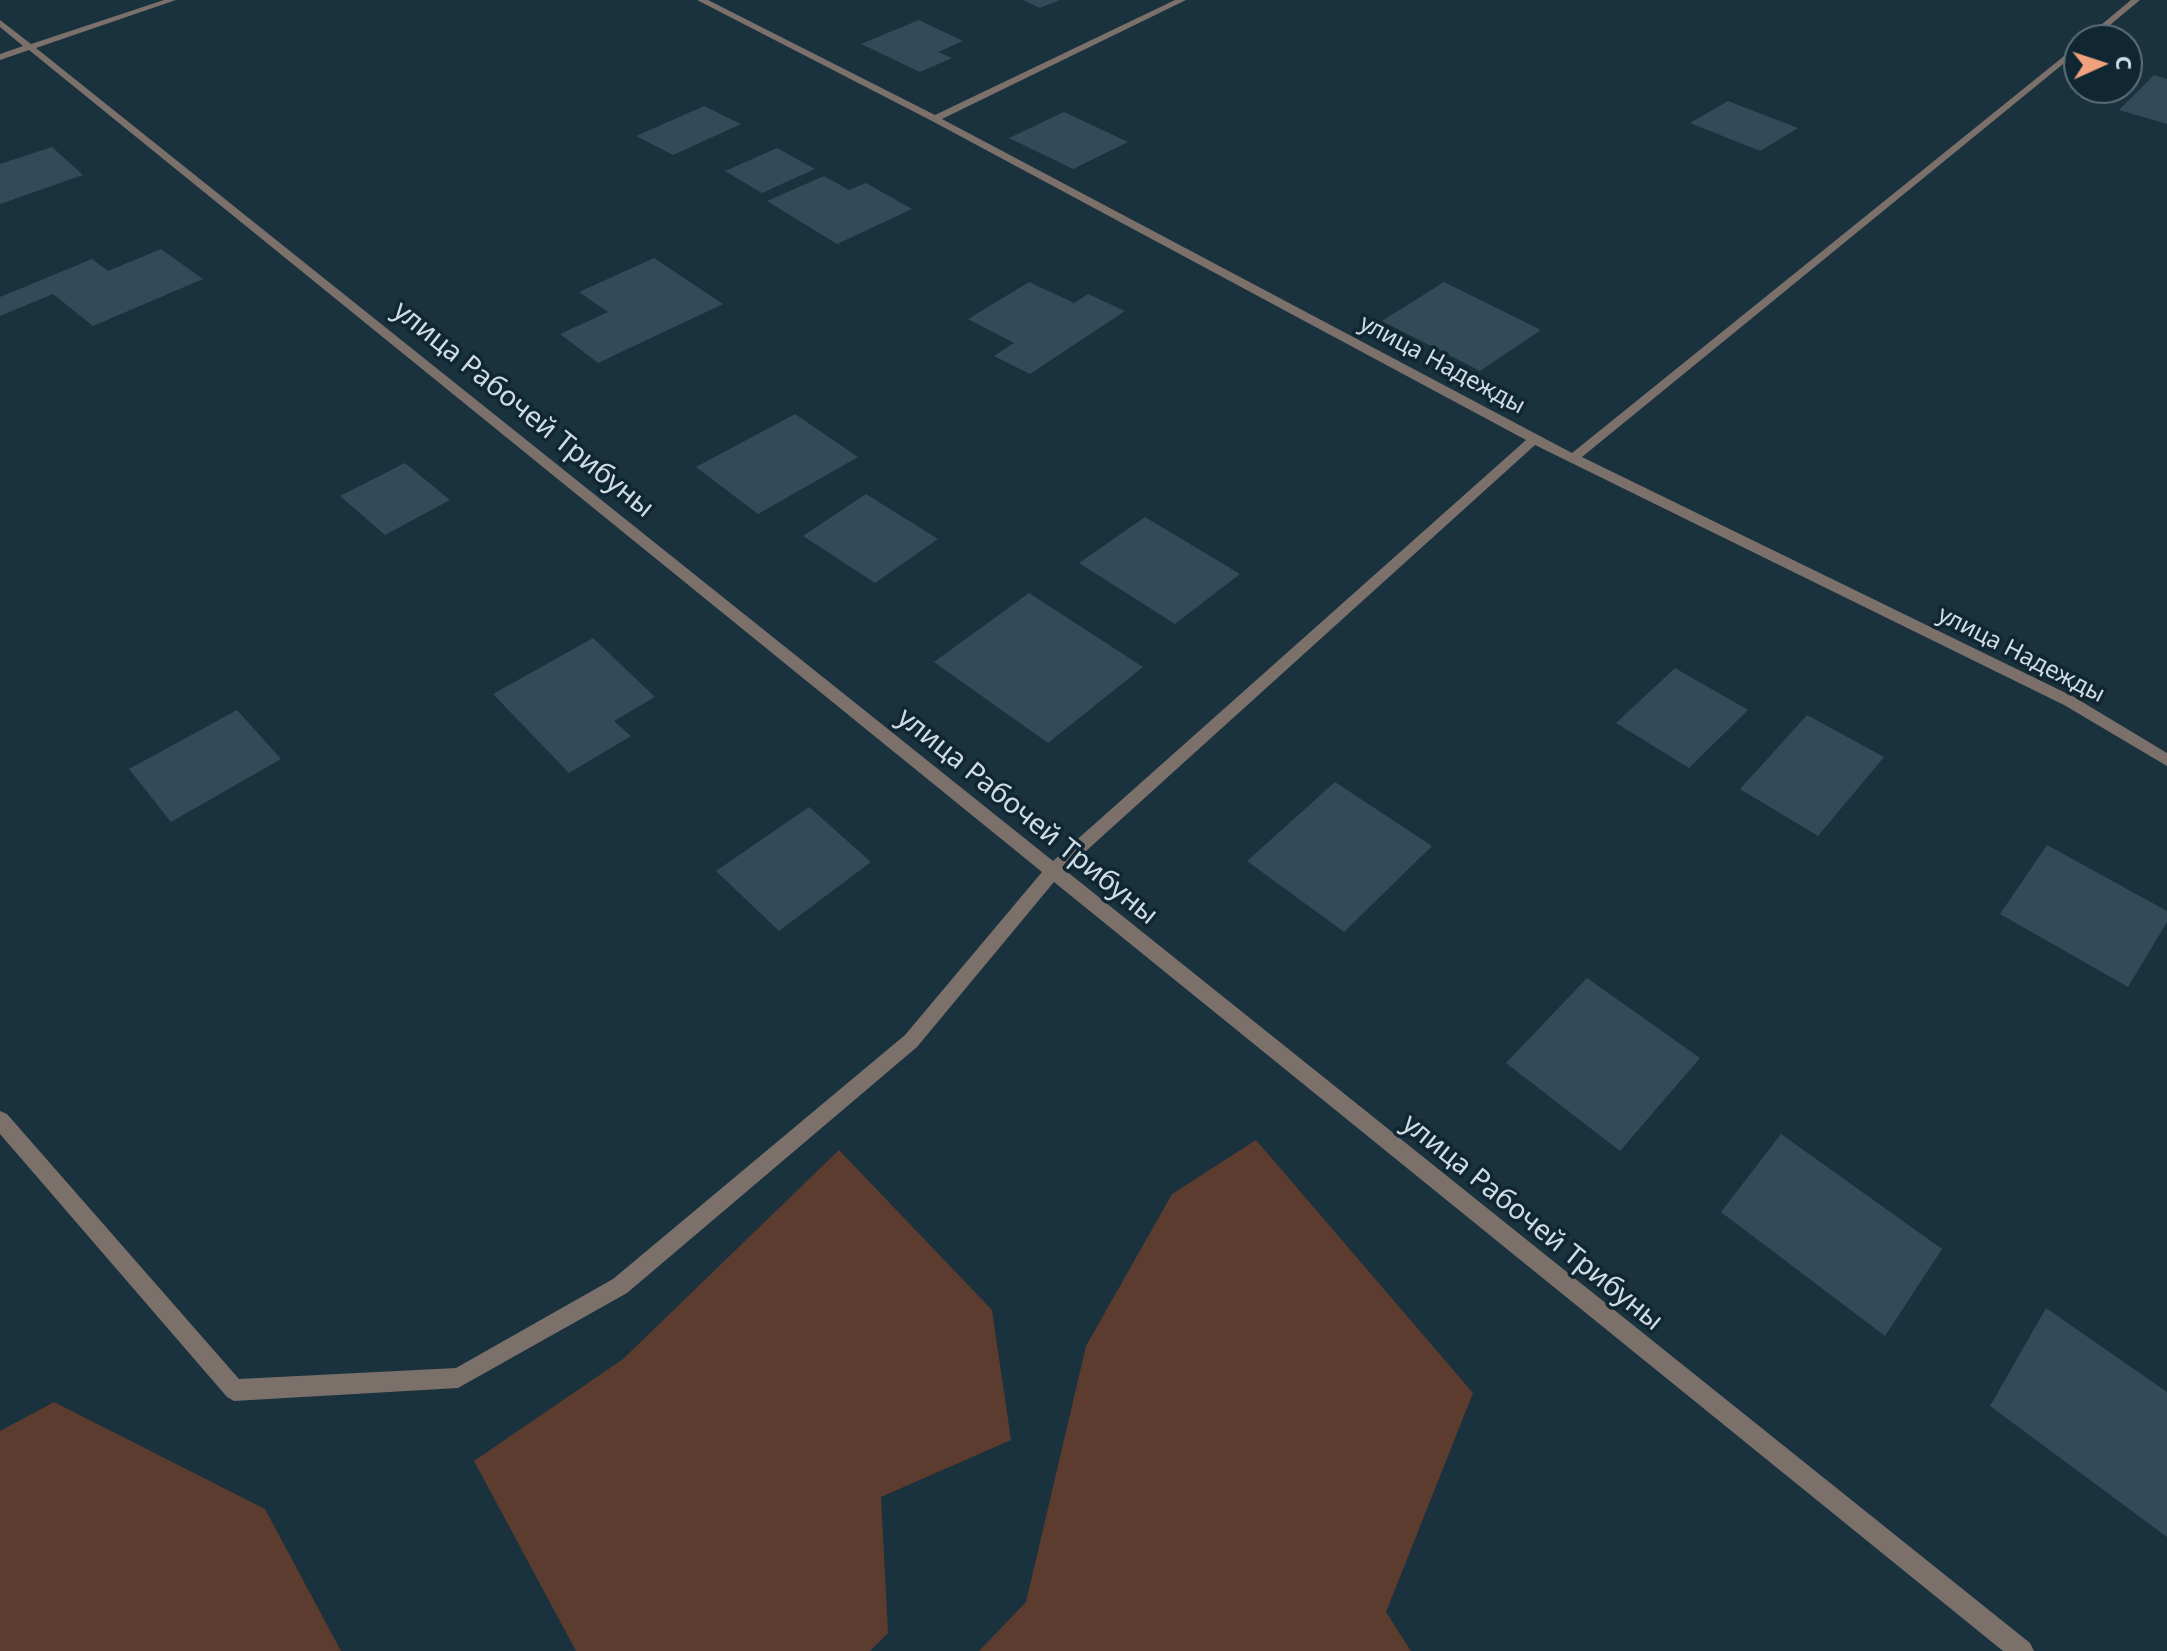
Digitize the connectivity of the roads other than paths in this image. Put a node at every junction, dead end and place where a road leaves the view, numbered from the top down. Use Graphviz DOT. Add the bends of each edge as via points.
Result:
graph roads {
  1 [pos="172,0"];
  2 [pos="701,0"];
  3 [pos="1182,0"];
  4 [pos="2136,0"];
  5 [pos="0,23"];
  6 [pos="2107,24"];
  7 [pos="30,47"];
  8 [pos="0,57"];
  9 [pos="2063,60"];
  10 [pos="935,119"];
  11 [pos="1534,439"];
  12 [pos="1573,458"];
  13 [pos="2167,760"];
  14 [pos="1053,871"];
  15 [pos="0,1120"];
  16 [pos="2022,1651"];
  1 -- 7 [label="street"];
  2 -- 10 [label="street, улица Надежды"];
  3 -- 10 [label="street"];
  4 -- 6 [label="street"];
  5 -- 7 [label="street, улица Рабочей Трибуны"];
  7 -- 8 [label="street"];
  7 -- 14 [label="street, улица Рабочей Трибуны"];
  9 -- 12 [label="street"];
  10 -- 11 [label="street, улица Надежды"];
  11 -- 12 [label="street, улица Надежды"];
  11 -- 14 [label="street"];
  12 -- 13 [label="street, улица Надежды" via="2069,701"];
  14 -- 15 [label="street" via="911,1041 620,1286 458,1378 234,1390"];
  14 -- 16 [label="street, улица Рабочей Трибуны"];
}
